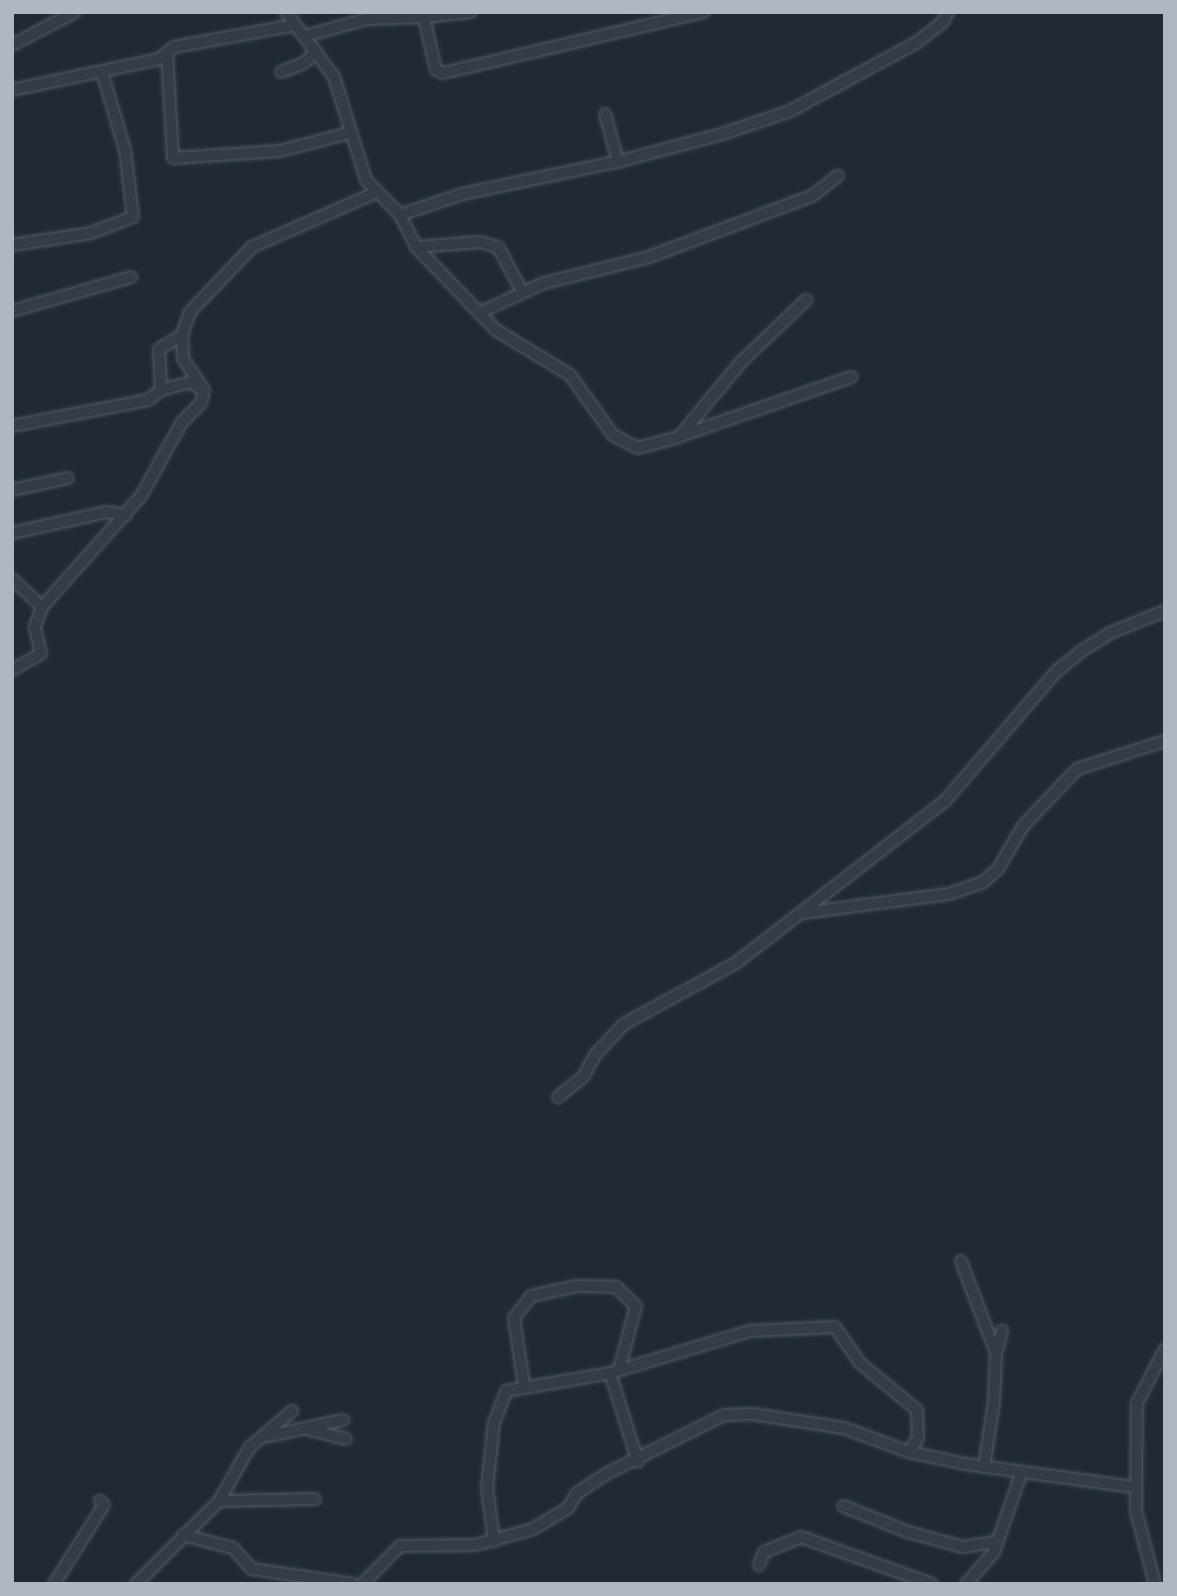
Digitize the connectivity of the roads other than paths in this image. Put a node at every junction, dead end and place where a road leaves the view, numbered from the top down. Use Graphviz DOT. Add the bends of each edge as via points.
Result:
graph roads {
  1 [pos="75,12"];
  2 [pos="286,12"];
  3 [pos="471,12"];
  4 [pos="704,12"];
  5 [pos="948,12"];
  6 [pos="425,14"];
  7 [pos="940,18"];
  8 [pos="295,25"];
  9 [pos="305,36"];
  10 [pos="12,45"];
  11 [pos="316,51"];
  12 [pos="167,53"];
  13 [pos="102,72"];
  14 [pos="281,72"];
  15 [pos="12,90"];
  16 [pos="605,114"];
  17 [pos="349,133"];
  18 [pos="618,162"];
  19 [pos="838,176"];
  20 [pos="377,192"];
  21 [pos="400,215"];
  22 [pos="12,245"];
  23 [pos="416,247"];
  24 [pos="131,277"];
  25 [pos="522,291"];
  26 [pos="806,299"];
  27 [pos="12,311"];
  28 [pos="480,313"];
  29 [pos="182,335"];
  30 [pos="850,377"];
  31 [pos="161,390"];
  32 [pos="204,390"];
  33 [pos="12,426"];
  34 [pos="679,437"];
  35 [pos="655,447"];
  36 [pos="68,478"];
  37 [pos="12,489"];
  38 [pos="126,515"];
  39 [pos="12,533"];
  40 [pos="12,579"];
  41 [pos="42,607"];
  42 [pos="1165,611"];
  43 [pos="12,670"];
  44 [pos="1165,741"];
  45 [pos="799,913"];
  46 [pos="558,1097"];
  47 [pos="961,1261"];
  48 [pos="1002,1331"];
  49 [pos="1164,1350"];
  50 [pos="996,1353"];
  51 [pos="615,1371"];
  52 [pos="524,1385"];
  53 [pos="292,1411"];
  54 [pos="344,1420"];
  55 [pos="303,1429"];
  56 [pos="266,1437"];
  57 [pos="346,1439"];
  58 [pos="909,1452"];
  59 [pos="638,1462"];
  60 [pos="984,1467"];
  61 [pos="1021,1474"];
  62 [pos="1133,1487"];
  63 [pos="316,1499"];
  64 [pos="100,1501"];
  65 [pos="219,1501"];
  66 [pos="843,1506"];
  67 [pos="183,1535"];
  68 [pos="494,1541"];
  69 [pos="995,1542"];
  70 [pos="759,1565"];
  71 [pos="54,1584"];
  72 [pos="136,1584"];
  73 [pos="353,1584"];
  74 [pos="362,1584"];
  75 [pos="932,1584"];
  76 [pos="967,1584"];
  77 [pos="1155,1584"];
  1 -- 10 [label="street"];
  2 -- 8 [label="street"];
  3 -- 6 [label="street"];
  4 -- 6 [label="street" via="443,73 436,70"];
  5 -- 7 [label="street"];
  6 -- 9 [label="street" via="367,19"];
  7 -- 18 [label="street" via="849,83 790,111"];
  8 -- 9 [label="street"];
  8 -- 12 [label="street" via="187,44"];
  9 -- 11 [label="street"];
  11 -- 14 [label="street" via="304,63"];
  11 -- 17 [label="street" via="334,77"];
  12 -- 13 [label="street"];
  12 -- 17 [label="street" via="173,158 280,151"];
  13 -- 15 [label="street"];
  13 -- 22 [label="street" via="125,150 134,217 91,233"];
  16 -- 18 [label="street"];
  17 -- 20 [label="street" via="366,180"];
  18 -- 21 [label="street" via="462,194"];
  19 -- 25 [label="street" via="812,196 646,258"];
  20 -- 21 [label="street"];
  20 -- 29 [label="street" via="252,247 190,312"];
  21 -- 23 [label="street"];
  23 -- 25 [label="street" via="480,242 498,247"];
  23 -- 28 [label="street"];
  24 -- 27 [label="street"];
  25 -- 28 [label="street"];
  26 -- 34 [label="street" via="741,362"];
  28 -- 34 [label="street" via="536,358 570,375 603,425 623,443 637,448"];
  29 -- 31 [label="street" via="159,349"];
  29 -- 32 [label="street" via="183,359"];
  30 -- 34 [label="street"];
  31 -- 32 [label="street" via="190,382"];
  31 -- 33 [label="street" via="148,400"];
  32 -- 38 [label="street" via="201,403 182,422"];
  34 -- 35 [label="street"];
  36 -- 37 [label="street"];
  38 -- 39 [label="street" via="107,512"];
  38 -- 41 [label="street"];
  40 -- 41 [label="street"];
  41 -- 43 [label="street" via="35,627 41,654"];
  42 -- 45 [label="street" via="1110,633 1057,671 945,801"];
  44 -- 45 [label="street" via="1077,769 1023,825 998,869 983,882 949,894"];
  45 -- 46 [label="street" via="736,964 624,1024 595,1055 583,1077"];
  47 -- 50 [label="street"];
  48 -- 50 [label="street"];
  49 -- 62 [label="street" via="1137,1403"];
  50 -- 60 [label="street" via="995,1402"];
  51 -- 52 [label="street"];
  51 -- 52 [label="street" via="636,1306 616,1287 577,1286 531,1296 514,1318"];
  51 -- 58 [label="street" via="750,1331 835,1327 860,1363 917,1410 918,1438"];
  51 -- 59 [label="street"];
  52 -- 68 [label="street" via="506,1391 494,1423 487,1488"];
  53 -- 56 [label="street"];
  54 -- 55 [label="street"];
  55 -- 56 [label="street"];
  55 -- 57 [label="street"];
  56 -- 65 [label="street" via="249,1448"];
  58 -- 59 [label="street" via="844,1428 752,1414 724,1415 678,1435"];
  58 -- 60 [label="street"];
  59 -- 68 [label="street" via="577,1493 568,1508 533,1529"];
  60 -- 61 [label="street"];
  61 -- 62 [label="street"];
  61 -- 69 [label="street"];
  62 -- 77 [label="street"];
  63 -- 65 [label="street"];
  64 -- 71 [label="street" via="104,1505 99,1515"];
  65 -- 67 [label="street"];
  66 -- 69 [label="street" via="908,1532 963,1546"];
  67 -- 72 [label="street"];
  67 -- 73 [label="street" via="233,1548 252,1569"];
  68 -- 74 [label="street" via="400,1546"];
  69 -- 76 [label="street" via="994,1552"];
  70 -- 75 [label="street" via="764,1552 801,1537"];
}
